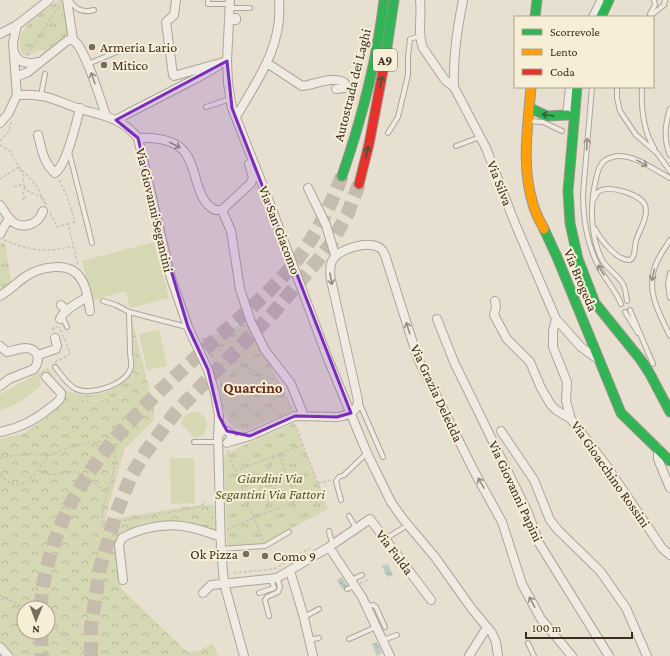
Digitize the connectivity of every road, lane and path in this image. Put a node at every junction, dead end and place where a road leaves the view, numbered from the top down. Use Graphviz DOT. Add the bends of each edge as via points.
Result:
graph roads {
  1 [pos="49,0"];
  2 [pos="70,0"];
  3 [pos="176,0"];
  4 [pos="208,0"];
  5 [pos="279,0"];
  6 [pos="384,0"];
  7 [pos="394,0"];
  8 [pos="420,0"];
  9 [pos="463,0"];
  10 [pos="537,0"];
  11 [pos="602,0"];
  12 [pos="608,0"];
  13 [pos="617,0"];
  14 [pos="654,0"];
  15 [pos="665,0"];
  16 [pos="64,2"];
  17 [pos="230,4"];
  18 [pos="250,8"];
  19 [pos="94,10"];
  20 [pos="535,16"];
  21 [pos="594,16"];
  22 [pos="601,16"];
  23 [pos="609,16"];
  24 [pos="649,16"];
  25 [pos="649,16"];
  26 [pos="17,25"];
  27 [pos="0,34"];
  28 [pos="420,36"];
  29 [pos="73,40"];
  30 [pos="119,51"];
  31 [pos="14,53"];
  32 [pos="228,61"];
  33 [pos="40,62"];
  34 [pos="23,63"];
  35 [pos="268,63"];
  36 [pos="88,64"];
  37 [pos="45,74"];
  38 [pos="16,77"];
  39 [pos="454,87"];
  40 [pos="531,88"];
  41 [pos="570,88"];
  42 [pos="577,88"];
  43 [pos="585,88"];
  44 [pos="592,88"];
  45 [pos="617,88"];
  46 [pos="642,88"];
  47 [pos="336,89"];
  48 [pos="17,95"];
  49 [pos="41,95"];
  50 [pos="230,99"];
  51 [pos="206,106"];
  52 [pos="80,108"];
  53 [pos="232,108"];
  54 [pos="530,108"];
  55 [pos="670,109"];
  56 [pos="106,115"];
  57 [pos="567,115"];
  58 [pos="236,116"];
  59 [pos="3,119"];
  60 [pos="116,120"];
  61 [pos="529,121"];
  62 [pos="562,131"];
  63 [pos="388,133"];
  64 [pos="38,135"];
  65 [pos="480,136"];
  66 [pos="138,138"];
  67 [pos="0,141"];
  68 [pos="0,145"];
  69 [pos="456,146"];
  70 [pos="68,149"];
  71 [pos="657,153"];
  72 [pos="670,155"];
  73 [pos="670,171"];
  74 [pos="55,173"];
  75 [pos="342,176"];
  76 [pos="670,178"];
  77 [pos="0,179"];
  78 [pos="359,184"];
  79 [pos="308,188"];
  80 [pos="24,194"];
  81 [pos="23,200"];
  82 [pos="26,202"];
  83 [pos="592,204"];
  84 [pos="0,205"];
  85 [pos="222,210"];
  86 [pos="43,211"];
  87 [pos="9,218"];
  88 [pos="592,223"];
  89 [pos="68,224"];
  90 [pos="0,234"];
  91 [pos="0,238"];
  92 [pos="670,240"];
  93 [pos="92,242"];
  94 [pos="74,246"];
  95 [pos="335,256"];
  96 [pos="670,273"];
  97 [pos="0,296"];
  98 [pos="87,297"];
  99 [pos="670,298"];
  100 [pos="103,301"];
  101 [pos="495,301"];
  102 [pos="627,301"];
  103 [pos="621,304"];
  104 [pos="61,305"];
  105 [pos="630,310"];
  106 [pos="90,311"];
  107 [pos="128,312"];
  108 [pos="625,312"];
  109 [pos="63,315"];
  110 [pos="437,319"];
  111 [pos="556,319"];
  112 [pos="67,327"];
  113 [pos="188,327"];
  114 [pos="617,331"];
  115 [pos="670,336"];
  116 [pos="56,338"];
  117 [pos="194,341"];
  118 [pos="644,342"];
  119 [pos="0,346"];
  120 [pos="38,355"];
  121 [pos="599,360"];
  122 [pos="653,364"];
  123 [pos="56,367"];
  124 [pos="46,377"];
  125 [pos="0,386"];
  126 [pos="670,397"];
  127 [pos="358,400"];
  128 [pos="670,412"];
  129 [pos="351,413"];
  130 [pos="219,416"];
  131 [pos="293,416"];
  132 [pos="304,416"];
  133 [pos="571,419"];
  134 [pos="501,431"];
  135 [pos="0,432"];
  136 [pos="229,432"];
  137 [pos="250,436"];
  138 [pos="194,442"];
  139 [pos="223,442"];
  140 [pos="303,445"];
  141 [pos="658,448"];
  142 [pos="367,453"];
  143 [pos="280,454"];
  144 [pos="49,455"];
  145 [pos="274,456"];
  146 [pos="383,457"];
  147 [pos="0,458"];
  148 [pos="670,461"];
  149 [pos="39,470"];
  150 [pos="235,471"];
  151 [pos="0,474"];
  152 [pos="339,477"];
  153 [pos="264,478"];
  154 [pos="289,479"];
  155 [pos="277,483"];
  156 [pos="317,483"];
  157 [pos="670,488"];
  158 [pos="259,491"];
  159 [pos="108,493"];
  160 [pos="245,496"];
  161 [pos="272,496"];
  162 [pos="341,500"];
  163 [pos="206,501"];
  164 [pos="298,501"];
  165 [pos="264,514"];
  166 [pos="349,516"];
  167 [pos="254,518"];
  168 [pos="356,528"];
  169 [pos="403,528"];
  170 [pos="329,530"];
  171 [pos="289,532"];
  172 [pos="221,534"];
  173 [pos="384,535"];
  174 [pos="331,545"];
  175 [pos="265,546"];
  176 [pos="310,548"];
  177 [pos="221,549"];
  178 [pos="670,555"];
  179 [pos="290,571"];
  180 [pos="234,573"];
  181 [pos="362,575"];
  182 [pos="274,578"];
  183 [pos="123,580"];
  184 [pos="224,583"];
  185 [pos="351,585"];
  186 [pos="203,593"];
  187 [pos="259,593"];
  188 [pos="0,595"];
  189 [pos="431,600"];
  190 [pos="16,604"];
  191 [pos="319,609"];
  192 [pos="269,616"];
  193 [pos="304,617"];
  194 [pos="381,626"];
  195 [pos="487,627"];
  196 [pos="56,629"];
  197 [pos="397,635"];
  198 [pos="319,638"];
  199 [pos="349,639"];
  200 [pos="309,640"];
  201 [pos="383,640"];
  202 [pos="528,643"];
  203 [pos="0,647"];
  204 [pos="314,654"];
  205 [pos="8,656"];
  206 [pos="90,656"];
  207 [pos="244,656"];
  208 [pos="390,656"];
  209 [pos="469,656"];
  210 [pos="498,656"];
  211 [pos="534,656"];
  212 [pos="572,656"];
  213 [pos="609,656"];
  214 [pos="647,656"];
  1 -- 26 [label="street"];
  2 -- 19 [label="lane" via="80,11"];
  3 -- 32 [label="street" via="174,15 166,22 173,75"];
  4 -- 17 [label="lane" via="208,4"];
  5 -- 35 [label="street" via="279,24"];
  6 -- 75 [label="main road, Autostrada dei Laghi / A9" via="377,49 361,117"];
  78 -- 7 [label="main road, Autostrada dei Laghi / A9, one-way" via="387,52"];
  8 -- 28 [label="street, Via Silva"];
  9 -- 39 [label="street" via="453,61"];
  10 -- 20 [label="main road"];
  11 -- 21 [label="street"];
  12 -- 22 [label="main road"];
  13 -- 23 [label="main road"];
  14 -- 24 [label="lane" via="655,6"];
  15 -- 25 [label="lane" via="664,5"];
  16 -- 29 [label="street"];
  16 -- 34 [label="path" via="53,14"];
  17 -- 18 [label="lane"];
  17 -- 32 [label="street, Via San Giacomo" via="233,19"];
  26 -- 27 [label="street"];
  26 -- 31 [label="street" via="13,43"];
  28 -- 39 [label="street, Via Silva" via="423,48 445,80"];
  28 -- 63 [label="lane" via="410,39 408,76 398,117"];
  29 -- 33 [label="street" via="68,40"];
  29 -- 36 [label="street" via="78,44"];
  30 -- 36 [label="lane"];
  31 -- 34 [label="street"];
  31 -- 38 [label="street"];
  32 -- 50 [label="street, Via San Giacomo"];
  32 -- 60 [label="street"];
  33 -- 34 [label="street"];
  33 -- 38 [label="street" via="22,76"];
  35 -- 47 [label="street" via="302,86 334,80 345,83 344,88"];
  35 -- 58 [label="street"];
  56 -- 36 [label="street, one-way"];
  37 -- 49 [label="lane"];
  38 -- 48 [label="street"];
  39 -- 65 [label="street, Via Silva"];
  40 -- 54 [label="main road, Via Brogeda"];
  41 -- 57 [label="street"];
  42 -- 114 [label="main road" via="569,176 573,240 594,299"];
  43 -- 122 [label="main road" via="576,195 581,241 591,276 601,297 610,312 636,340"];
  103 -- 44 [label="lane, one-way" via="596,262 583,211"];
  45 -- 71 [label="lane" via="620,111 636,135"];
  46 -- 71 [label="lane" via="645,125"];
  48 -- 49 [label="street, Via Giovanni Segantini"];
  48 -- 59 [label="street"];
  49 -- 52 [label="street, Via Giovanni Segantini"];
  50 -- 51 [label="lane"];
  50 -- 53 [label="street, Via San Giacomo"];
  52 -- 56 [label="street, Via Giovanni Segantini"];
  52 -- 70 [label="street"];
  53 -- 58 [label="street, Via San Giacomo"];
  53 -- 85 [label="street" via="231,114 253,178"];
  57 -- 54 [label="main road, one-way" via="544,115"];
  54 -- 61 [label="main road, Via Brogeda"];
  55 -- 72 [label="lane" via="665,138"];
  56 -- 60 [label="street, Via Giovanni Segantini"];
  57 -- 114 [label="main road" via="562,189 567,244 574,271 585,296 596,313"];
  58 -- 129 [label="street, Via San Giacomo"];
  59 -- 67 [label="path" via="12,118 9,131"];
  60 -- 66 [label="street, Via Giovanni Segantini"];
  61 -- 62 [label="lane" via="543,122"];
  61 -- 121 [label="main road, Via Brogeda" via="526,160 533,205"];
  64 -- 74 [label="street" via="45,161"];
  65 -- 69 [label="lane"];
  65 -- 111 [label="street, Via Silva"];
  66 -- 85 [label="street, one-way" via="160,139 182,148 193,168 204,200 215,210"];
  66 -- 113 [label="street, Via Giovanni Segantini" via="171,278"];
  68 -- 77 [label="path" via="10,152 19,167"];
  70 -- 74 [label="street" via="59,170"];
  70 -- 93 [label="lane"];
  71 -- 73 [label="lane"];
  74 -- 89 [label="path" via="63,187 75,222"];
  83 -- 76 [label="lane, one-way" via="598,171 602,162 609,158 634,158"];
  79 -- 95 [label="street" via="326,225"];
  80 -- 81 [label="path"];
  80 -- 82 [label="path"];
  80 -- 86 [label="path" via="24,186 28,192 41,197 44,202"];
  83 -- 88 [label="lane"];
  83 -- 88 [label="lane" via="597,193 613,189 639,198 646,212 633,258 626,260 615,254 598,235"];
  84 -- 87 [label="street"];
  85 -- 132 [label="street" via="231,231 240,289 251,322 265,350 291,384"];
  86 -- 87 [label="street" via="37,221 29,225 17,224"];
  87 -- 90 [label="street"];
  88 -- 102 [label="lane" via="601,257 607,268 624,286"];
  91 -- 94 [label="path" via="36,250 56,250"];
  92 -- 115 [label="lane, one-way" via="656,264 651,281 655,304"];
  95 -- 127 [label="street, one-way" via="330,264 331,280"];
  212 -- 95 [label="street, Via Grazia Deledda, one-way" via="541,619 522,584 502,522 418,359 383,251 369,245 350,248"];
  96 -- 99 [label="lane"];
  97 -- 98 [label="street" via="32,273 58,267 68,268 82,279"];
  98 -- 106 [label="street"];
  98 -- 109 [label="street"];
  100 -- 107 [label="lane"];
  101 -- 133 [label="street" via="494,315 508,339 530,362 551,405"];
  104 -- 109 [label="street"];
  105 -- 118 [label="lane"];
  107 -- 113 [label="lane"];
  107 -- 123 [label="lane" via="131,366 127,375 117,383 102,389 82,391 71,386"];
  108 -- 118 [label="lane"];
  109 -- 112 [label="lane" via="62,320"];
  109 -- 116 [label="path" via="56,329 52,327"];
  110 -- 213 [label="street, Via Giovanni Papini" via="454,362 528,513 539,543"];
  111 -- 121 [label="street, Via Silva" via="581,346"];
  111 -- 133 [label="street, Via Gioacchino Rossini" via="553,347 566,382 566,401"];
  113 -- 117 [label="street, Via Giovanni Segantini"];
  114 -- 128 [label="main road" via="644,363"];
  116 -- 120 [label="street" via="56,350"];
  117 -- 130 [label="street, Via Giovanni Segantini" via="212,382"];
  117 -- 131 [label="path" via="203,338 237,362 278,381"];
  118 -- 122 [label="lane"];
  119 -- 120 [label="street" via="7,352 21,349 31,350"];
  120 -- 125 [label="street" via="38,364 34,369 9,379"];
  121 -- 141 [label="main road, Via Brogeda" via="621,413"];
  122 -- 126 [label="main road"];
  124 -- 135 [label="street" via="61,393 60,400 31,422"];
  127 -- 129 [label="street" via="358,406"];
  127 -- 146 [label="lane"];
  129 -- 132 [label="street" via="337,417"];
  129 -- 142 [label="street, Via San Giacomo"];
  130 -- 136 [label="street, Via Giovanni Segantini"];
  130 -- 139 [label="street, Via Giovanni Segantini"];
  131 -- 132 [label="street"];
  131 -- 137 [label="street"];
  131 -- 140 [label="path"];
  133 -- 178 [label="street, Via Gioacchino Rossini" via="606,465 662,548"];
  134 -- 214 [label="street" via="534,480 550,520 600,571 626,608"];
  136 -- 137 [label="street"];
  136 -- 139 [label="street" via="232,439"];
  136 -- 139 [label="street" via="222,431"];
  137 -- 139 [label="street"];
  138 -- 139 [label="lane"];
  139 -- 150 [label="path"];
  139 -- 172 [label="street, Via Giovanni Segantini" via="219,466"];
  140 -- 143 [label="path"];
  140 -- 156 [label="path"];
  141 -- 148 [label="main road, Via Brogeda"];
  141 -- 157 [label="street" via="658,459"];
  142 -- 152 [label="lane"];
  142 -- 195 [label="street, Via San Giacomo" via="391,502 436,557"];
  143 -- 145 [label="path"];
  143 -- 154 [label="path"];
  144 -- 147 [label="path" via="14,455"];
  144 -- 149 [label="path"];
  144 -- 159 [label="path" via="86,443 109,445 113,448 115,460"];
  145 -- 150 [label="path"];
  145 -- 153 [label="path"];
  149 -- 151 [label="path" via="31,480 22,484 9,482"];
  149 -- 159 [label="path" via="52,475 78,473"];
  150 -- 160 [label="path"];
  152 -- 156 [label="path"];
  152 -- 162 [label="lane" via="335,483"];
  153 -- 155 [label="path"];
  153 -- 158 [label="path"];
  154 -- 155 [label="path"];
  154 -- 164 [label="path"];
  155 -- 161 [label="path"];
  156 -- 164 [label="path" via="321,491"];
  158 -- 160 [label="path"];
  158 -- 161 [label="path"];
  159 -- 163 [label="path" via="102,515 104,524 200,507"];
  160 -- 167 [label="path"];
  161 -- 165 [label="path"];
  164 -- 165 [label="path"];
  165 -- 167 [label="path"];
  166 -- 168 [label="lane"];
  167 -- 172 [label="path"];
  167 -- 175 [label="path"];
  168 -- 173 [label="street, Via Fulda" via="372,517"];
  168 -- 174 [label="street, Via Fulda"];
  169 -- 173 [label="lane"];
  170 -- 174 [label="lane"];
  171 -- 175 [label="lane"];
  172 -- 177 [label="street, Via Giovanni Segantini"];
  172 -- 183 [label="street" via="179,525 160,526 127,535 122,538 119,545"];
  173 -- 189 [label="street, Via Fulda"];
  174 -- 179 [label="street, Via Fulda"];
  174 -- 185 [label="street"];
  175 -- 177 [label="lane"];
  176 -- 180 [label="path" via="274,569"];
  177 -- 184 [label="street, Via Giovanni Segantini"];
  179 -- 182 [label="street, Via Fulda"];
  179 -- 193 [label="street"];
  181 -- 185 [label="lane"];
  182 -- 184 [label="street, Via Fulda"];
  182 -- 187 [label="lane" via="274,588"];
  182 -- 192 [label="lane" via="279,584 279,590 267,596 265,600"];
  184 -- 186 [label="street" via="211,585"];
  184 -- 207 [label="street, Via Giovanni Segantini"];
  185 -- 194 [label="street" via="377,615"];
  188 -- 190 [label="path"];
  191 -- 193 [label="lane"];
  193 -- 200 [label="street"];
  194 -- 199 [label="lane"];
  194 -- 201 [label="street"];
  195 -- 209 [label="street"];
  195 -- 210 [label="street, Via San Giacomo" via="495,637"];
  196 -- 206 [label="path"];
  197 -- 201 [label="lane"];
  198 -- 200 [label="lane"];
  200 -- 204 [label="street"];
  201 -- 208 [label="street"];
  202 -- 211 [label="lane"];
  203 -- 205 [label="street"];
}
